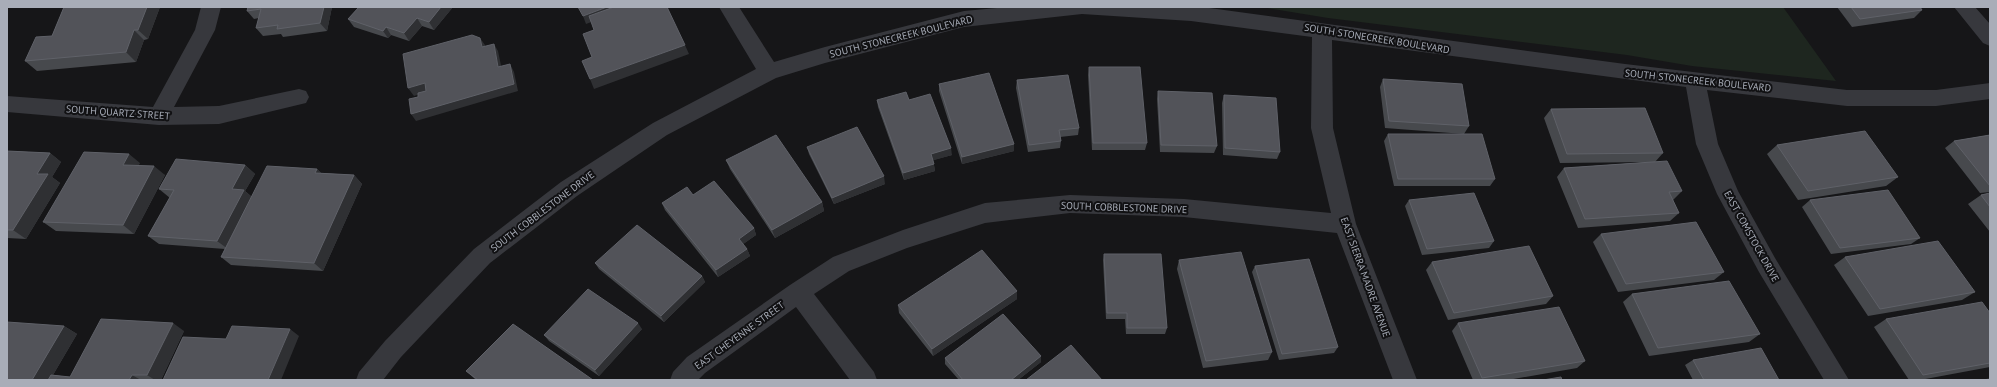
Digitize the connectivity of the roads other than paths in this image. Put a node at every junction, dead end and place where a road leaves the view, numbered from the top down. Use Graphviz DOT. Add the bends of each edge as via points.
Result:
graph roads {
  1 [pos="211,7"];
  2 [pos="729,7"];
  3 [pos="1964,7"];
  4 [pos="1322,30"];
  5 [pos="1990,38"];
  6 [pos="769,72"];
  7 [pos="1695,81"];
  8 [pos="1990,91"];
  9 [pos="299,97"];
  10 [pos="7,104"];
  11 [pos="159,116"];
  12 [pos="1345,224"];
  13 [pos="798,292"];
  14 [pos="368,380"];
  15 [pos="682,380"];
  16 [pos="865,380"];
  17 [pos="1405,380"];
  18 [pos="1837,380"];
  1 -- 11 [label="street" via="205,30"];
  2 -- 6 [label="street"];
  3 -- 5 [label="street"];
  4 -- 6 [label="street, SOUTH STONECREEK BOULEVARD" via="1191,13 1082,7 964,19"];
  4 -- 7 [label="street, SOUTH STONECREEK BOULEVARD" via="1459,51"];
  4 -- 12 [label="street, EAST SIERRA MADRE AVENUE" via="1322,128"];
  6 -- 14 [label="street, SOUTH COBBLESTONE DRIVE" via="660,129 556,198 482,256 393,349"];
  7 -- 8 [label="street, SOUTH STONECREEK BOULEVARD" via="1847,98 1936,98"];
  7 -- 18 [label="street, EAST COMSTOCK DRIVE" via="1707,144 1728,194 1767,265"];
  9 -- 11 [label="street, SOUTH QUARTZ STREET" via="219,115"];
  10 -- 11 [label="street, SOUTH QUARTZ STREET"];
  12 -- 13 [label="street, SOUTH COBBLESTONE DRIVE" via="1184,208 1070,204 985,213 902,240 841,264"];
  12 -- 17 [label="street, EAST SIERRA MADRE AVENUE"];
  13 -- 15 [label="street, EAST CHEYENNE STREET" via="696,365"];
  13 -- 16 [label="street"];
}
